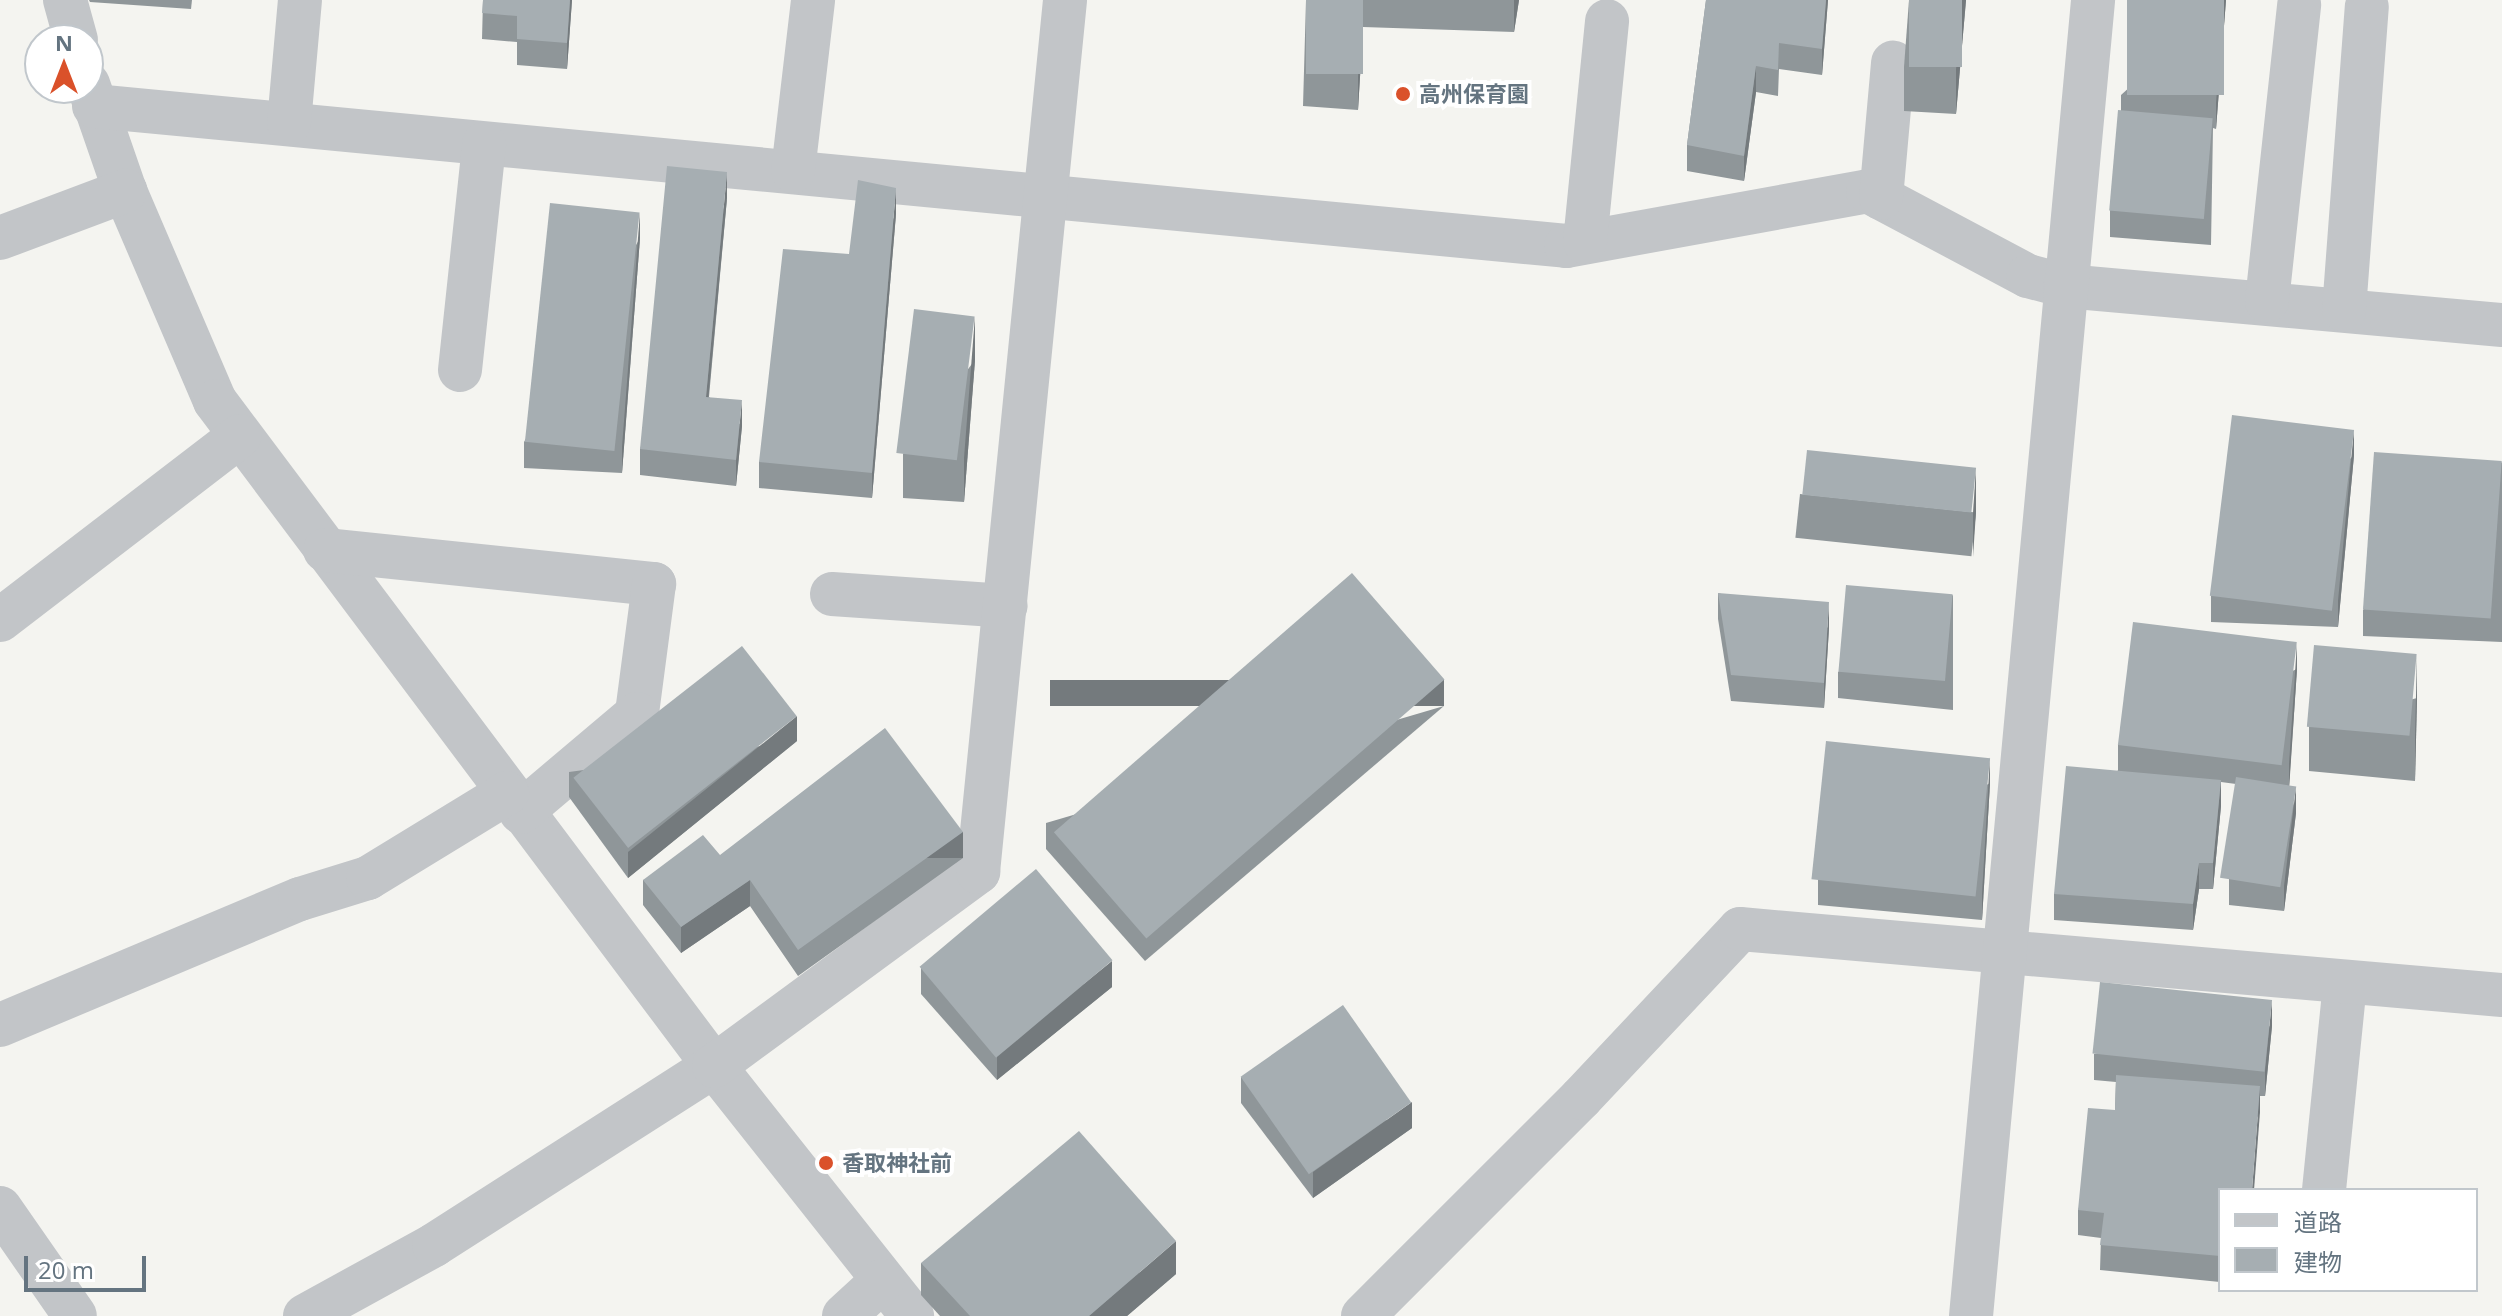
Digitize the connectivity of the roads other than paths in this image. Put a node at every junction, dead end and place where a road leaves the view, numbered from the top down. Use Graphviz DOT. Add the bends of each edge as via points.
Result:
graph roads {
  1 [pos="65,0"];
  2 [pos="300,0"];
  3 [pos="813,0"];
  4 [pos="1065,0"];
  5 [pos="2093,0"];
  6 [pos="2299,5"];
  7 [pos="2367,7"];
  8 [pos="1607,21"];
  9 [pos="72,24"];
  10 [pos="1893,63"];
  11 [pos="104,97"];
  12 [pos="94,104"];
  13 [pos="289,123"];
  14 [pos="484,144"];
  15 [pos="793,171"];
  16 [pos="125,191"];
  17 [pos="1045,194"];
  18 [pos="1881,198"];
  19 [pos="0,238"];
  20 [pos="1585,242"];
  21 [pos="2065,286"];
  22 [pos="2267,301"];
  23 [pos="2344,310"];
  24 [pos="2502,325"];
  25 [pos="460,370"];
  26 [pos="240,436"];
  27 [pos="325,550"];
  28 [pos="832,594"];
  29 [pos="1006,606"];
  30 [pos="0,620"];
  31 [pos="514,802"];
  32 [pos="2005,949"];
  33 [pos="2345,982"];
  34 [pos="2502,995"];
  35 [pos="0,1025"];
  36 [pos="714,1066"];
  37 [pos="2324,1188"];
  38 [pos="0,1208"];
  39 [pos="882,1281"];
  40 [pos="75,1316"];
  41 [pos="305,1316"];
  42 [pos="844,1316"];
  43 [pos="912,1316"];
  44 [pos="1363,1316"];
  45 [pos="1971,1316"];
  1 -- 9 [label="street"];
  2 -- 13 [label="street"];
  3 -- 15 [label="street"];
  4 -- 17 [label="street"];
  5 -- 21 [label="street"];
  6 -- 22 [label="street"];
  7 -- 23 [label="street"];
  8 -- 20 [label="street"];
  10 -- 18 [label="street"];
  11 -- 13 [label="street"];
  12 -- 16 [label="street"];
  13 -- 14 [label="street"];
  14 -- 15 [label="street"];
  14 -- 25 [label="street"];
  15 -- 17 [label="street"];
  16 -- 19 [label="street"];
  16 -- 26 [label="street" via="198,368"];
  17 -- 20 [label="street" via="1566,246"];
  17 -- 29 [label="street"];
  18 -- 20 [label="street" via="1868,191"];
  18 -- 21 [label="street" via="2028,276"];
  21 -- 22 [label="street"];
  21 -- 32 [label="street"];
  22 -- 23 [label="street"];
  23 -- 24 [label="street"];
  26 -- 27 [label="street"];
  26 -- 30 [label="street"];
  27 -- 31 [label="street"];
  27 -- 31 [label="street" via="654,584 637,714"];
  28 -- 29 [label="street"];
  29 -- 36 [label="street" via="978,872"];
  31 -- 35 [label="street" via="368,878 300,899"];
  31 -- 36 [label="street"];
  32 -- 33 [label="street"];
  32 -- 44 [label="street" via="1740,929 1581,1098"];
  32 -- 45 [label="street"];
  33 -- 34 [label="street"];
  33 -- 37 [label="street"];
  36 -- 39 [label="street"];
  36 -- 41 [label="street" via="434,1245"];
  38 -- 40 [label="street"];
  39 -- 42 [label="street"];
  39 -- 43 [label="street"];
}
